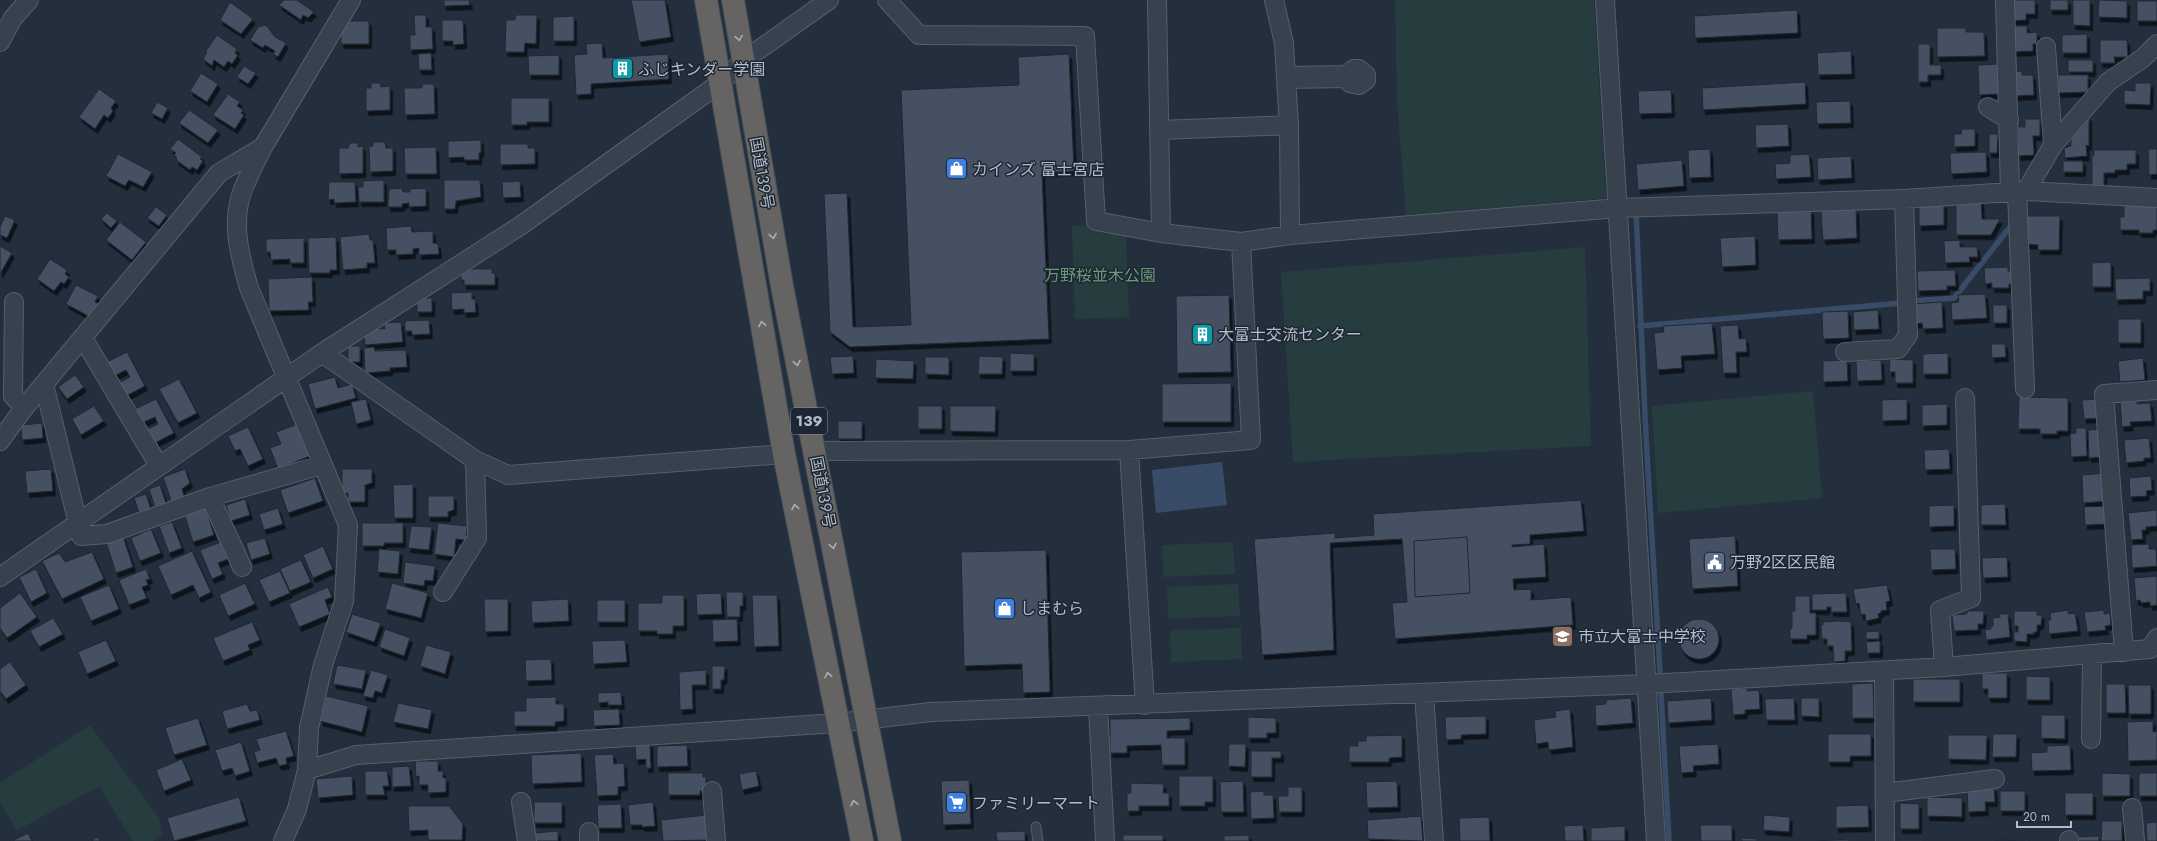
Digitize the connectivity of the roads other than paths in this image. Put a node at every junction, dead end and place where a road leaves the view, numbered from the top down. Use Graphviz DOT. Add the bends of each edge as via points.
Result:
graph roads {
  1 [pos="29,0"];
  2 [pos="351,0"];
  3 [pos="706,0"];
  4 [pos="733,0"];
  5 [pos="829,0"];
  6 [pos="887,0"];
  7 [pos="1157,0"];
  8 [pos="1274,0"];
  9 [pos="1605,0"];
  10 [pos="2005,0"];
  11 [pos="0,42"];
  12 [pos="2157,44"];
  13 [pos="2046,47"];
  14 [pos="743,61"];
  15 [pos="720,83"];
  16 [pos="1988,107"];
  17 [pos="2009,120"];
  18 [pos="1289,125"];
  19 [pos="1159,130"];
  20 [pos="2053,146"];
  21 [pos="263,147"];
  22 [pos="2018,192"];
  23 [pos="2157,198"];
  24 [pos="1904,199"];
  25 [pos="1619,208"];
  26 [pos="1161,233"];
  27 [pos="1290,235"];
  28 [pos="1241,242"];
  29 [pos="14,302"];
  30 [pos="83,338"];
  31 [pos="1845,352"];
  32 [pos="322,353"];
  33 [pos="286,379"];
  34 [pos="44,384"];
  35 [pos="2025,389"];
  36 [pos="2157,390"];
  37 [pos="1965,398"];
  38 [pos="24,408"];
  39 [pos="0,441"];
  40 [pos="1128,450"];
  41 [pos="815,451"];
  42 [pos="784,454"];
  43 [pos="474,460"];
  44 [pos="322,465"];
  45 [pos="159,466"];
  46 [pos="210,497"];
  47 [pos="78,522"];
  48 [pos="242,567"];
  49 [pos="0,577"];
  50 [pos="443,592"];
  51 [pos="2155,645"];
  52 [pos="2124,652"];
  53 [pos="2092,655"];
  54 [pos="1944,667"];
  55 [pos="1884,671"];
  56 [pos="1648,684"];
  57 [pos="1424,693"];
  58 [pos="1145,705"];
  59 [pos="1098,707"];
  60 [pos="866,721"];
  61 [pos="838,724"];
  62 [pos="2091,739"];
  63 [pos="307,770"];
  64 [pos="1995,779"];
  65 [pos="712,791"];
  66 [pos="1885,792"];
  67 [pos="521,802"];
  68 [pos="2132,808"];
  69 [pos="1036,827"];
  70 [pos="283,841"];
  71 [pos="527,841"];
  72 [pos="716,841"];
  73 [pos="862,841"];
  74 [pos="890,841"];
  75 [pos="1038,841"];
  76 [pos="1105,841"];
  77 [pos="1434,841"];
  78 [pos="1656,841"];
  79 [pos="1885,841"];
  80 [pos="2135,841"];
  1 -- 11 [label="street" via="13,18"];
  2 -- 21 [label="street"];
  3 -- 15 [label="highway, 国道139号 / 139"];
  4 -- 14 [label="highway, 国道139号 / 139, one-way"];
  5 -- 14 [label="street"];
  6 -- 26 [label="street" via="919,35 1085,36 1096,221"];
  7 -- 19 [label="street"];
  8 -- 18 [label="street" via="1284,43"];
  9 -- 25 [label="street"];
  10 -- 17 [label="street"];
  12 -- 20 [label="street" via="2108,82"];
  13 -- 20 [label="street"];
  14 -- 15 [label="street"];
  14 -- 41 [label="highway, 国道139号 / 139, one-way" via="782,286"];
  15 -- 32 [label="street" via="520,226"];
  42 -- 15 [label="highway, 国道139号 / 139, one-way"];
  16 -- 17 [label="street"];
  17 -- 22 [label="street"];
  18 -- 19 [label="street"];
  18 -- 27 [label="street"];
  19 -- 26 [label="street"];
  20 -- 22 [label="street"];
  21 -- 30 [label="street" via="219,173"];
  21 -- 33 [label="street" via="242,192 237,219 238,249 249,288"];
  22 -- 23 [label="street"];
  22 -- 24 [label="street"];
  22 -- 35 [label="street"];
  24 -- 25 [label="street"];
  24 -- 31 [label="street" via="1908,335 1898,349"];
  25 -- 27 [label="street"];
  25 -- 56 [label="street"];
  26 -- 28 [label="street"];
  27 -- 28 [label="street"];
  28 -- 40 [label="street" via="1251,440"];
  29 -- 38 [label="street" via="13,396"];
  30 -- 34 [label="street"];
  30 -- 45 [label="street"];
  32 -- 33 [label="street"];
  32 -- 43 [label="street"];
  33 -- 44 [label="street"];
  33 -- 45 [label="street"];
  34 -- 38 [label="street"];
  34 -- 47 [label="street"];
  36 -- 52 [label="street" via="2104,394"];
  37 -- 54 [label="street" via="1971,598 1940,610"];
  38 -- 39 [label="street"];
  40 -- 41 [label="street"];
  40 -- 58 [label="street"];
  41 -- 60 [label="highway, 国道139号 / 139, one-way"];
  42 -- 43 [label="street" via="508,475"];
  61 -- 42 [label="highway, 国道139号 / 139, one-way"];
  43 -- 50 [label="street" via="477,538"];
  44 -- 46 [label="street"];
  44 -- 63 [label="street" via="348,525 347,547 344,601 323,665 309,728"];
  45 -- 47 [label="street"];
  46 -- 47 [label="street" via="107,534 81,536"];
  46 -- 48 [label="street"];
  47 -- 49 [label="street"];
  51 -- 52 [label="street"];
  52 -- 53 [label="street"];
  53 -- 54 [label="street"];
  53 -- 62 [label="street"];
  54 -- 55 [label="street"];
  55 -- 56 [label="street"];
  55 -- 66 [label="street"];
  56 -- 57 [label="street"];
  56 -- 78 [label="street"];
  57 -- 58 [label="street"];
  57 -- 77 [label="street"];
  58 -- 59 [label="street"];
  59 -- 60 [label="street" via="931,712"];
  59 -- 76 [label="street"];
  60 -- 61 [label="street"];
  60 -- 74 [label="highway, 国道139号 / 139"];
  61 -- 63 [label="street" via="356,755"];
  73 -- 61 [label="highway, 国道139号 / 139, one-way"];
  63 -- 70 [label="street" via="297,809"];
  64 -- 66 [label="street"];
  65 -- 72 [label="street"];
  66 -- 79 [label="street"];
  67 -- 71 [label="street"];
  68 -- 80 [label="street"];
  69 -- 75 [label="lane"];
}
